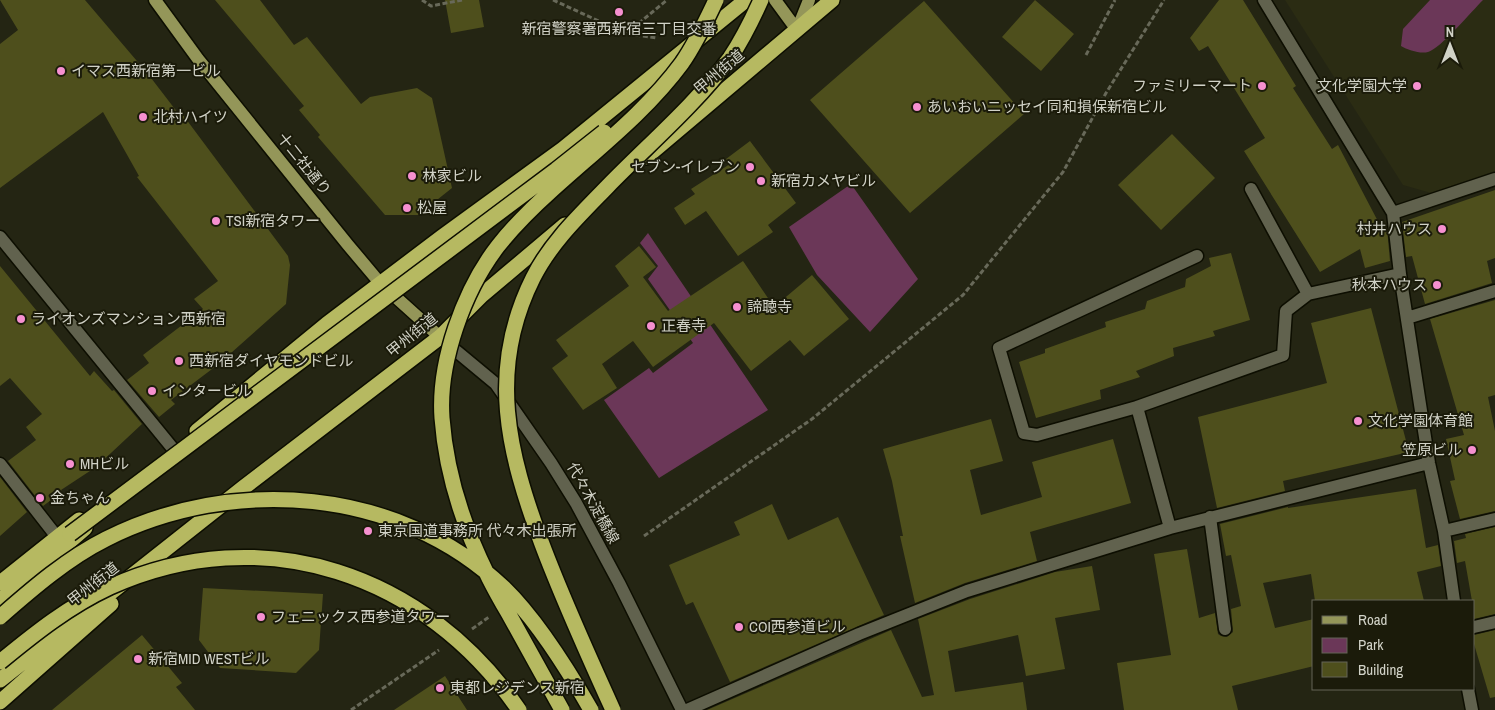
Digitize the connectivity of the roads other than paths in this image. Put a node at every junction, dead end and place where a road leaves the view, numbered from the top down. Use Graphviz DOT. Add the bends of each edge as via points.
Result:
graph roads {
  1 [pos="155,0"];
  2 [pos="716,0"];
  3 [pos="746,0"];
  4 [pos="761,0"];
  5 [pos="775,0"];
  6 [pos="809,0"];
  7 [pos="832,0"];
  8 [pos="1264,0"];
  9 [pos="797,30"];
  10 [pos="657,92"];
  11 [pos="1495,179"];
  12 [pos="1251,189"];
  13 [pos="1393,213"];
  14 [pos="0,238"];
  15 [pos="1197,256"];
  16 [pos="1400,274"];
  17 [pos="380,283"];
  18 [pos="1495,291"];
  19 [pos="1308,294"];
  20 [pos="1407,318"];
  21 [pos="440,337"];
  22 [pos="1137,407"];
  23 [pos="220,411"];
  24 [pos="174,450"];
  25 [pos="0,464"];
  26 [pos="1429,464"];
  27 [pos="243,488"];
  28 [pos="1210,517"];
  29 [pos="1495,519"];
  30 [pos="1170,528"];
  31 [pos="1444,531"];
  32 [pos="58,537"];
  33 [pos="0,583"];
  34 [pos="0,590"];
  35 [pos="1454,600"];
  36 [pos="0,601"];
  37 [pos="0,616"];
  38 [pos="1495,622"];
  39 [pos="1475,627"];
  40 [pos="1225,629"];
  41 [pos="0,662"];
  42 [pos="0,680"];
  43 [pos="1468,690"];
  44 [pos="0,702"];
  45 [pos="519,710"];
  46 [pos="562,710"];
  47 [pos="591,710"];
  48 [pos="613,710"];
  49 [pos="682,710"];
  50 [pos="687,710"];
  51 [pos="1472,710"];
  1 -- 17 [label="main road, 十二社通り" via="198,59"];
  2 -- 10 [label="highway, bridge" via="683,62"];
  3 -- 17 [label="highway" via="563,149"];
  4 -- 48 [label="highway, bridge" via="730,57 708,85 582,212 553,246 517,313 510,345 507,413 524,495 549,564"];
  5 -- 9 [label="main road"];
  6 -- 9 [label="main road"];
  7 -- 9 [label="highway, 甲州街道"];
  8 -- 13 [label="street"];
  9 -- 21 [label="highway, 甲州街道" via="482,295"];
  10 -- 34 [label="highway, bridge"];
  10 -- 46 [label="highway, bridge" via="612,138 521,219 497,247 476,280 460,315 444,376 442,417 449,472 462,516 487,574"];
  11 -- 13 [label="street"];
  12 -- 19 [label="street"];
  13 -- 16 [label="street"];
  14 -- 24 [label="street"];
  15 -- 22 [label="street" via="999,348 1024,432 1037,435"];
  16 -- 19 [label="street"];
  16 -- 20 [label="street"];
  17 -- 21 [label="main road, 十二社通り"];
  17 -- 23 [label="highway"];
  18 -- 20 [label="street"];
  19 -- 22 [label="street" via="1286,311 1283,355"];
  20 -- 26 [label="street"];
  21 -- 27 [label="highway, 甲州街道"];
  21 -- 49 [label="street, 代々木淀橋線" via="496,384 552,463 619,583"];
  22 -- 30 [label="street"];
  23 -- 24 [label="highway"];
  23 -- 36 [label="highway"];
  24 -- 32 [label="highway"];
  25 -- 32 [label="street"];
  26 -- 28 [label="street"];
  26 -- 31 [label="street"];
  27 -- 42 [label="highway, 甲州街道"];
  27 -- 44 [label="highway"];
  28 -- 30 [label="street"];
  28 -- 40 [label="street"];
  29 -- 31 [label="street"];
  30 -- 50 [label="street" via="967,591 859,634"];
  31 -- 35 [label="street"];
  32 -- 33 [label="highway"];
  37 -- 47 [label="highway, bridge" via="81,554 150,520 180,511 240,501 289,500 339,505 390,519 428,535 448,545 488,574 525,611"];
  38 -- 39 [label="street"];
  41 -- 45 [label="highway, bridge" via="64,612 133,578 220,558 268,558 345,573 369,582 408,604 452,633 473,653"];
  43 -- 51 [label="street"];
}
